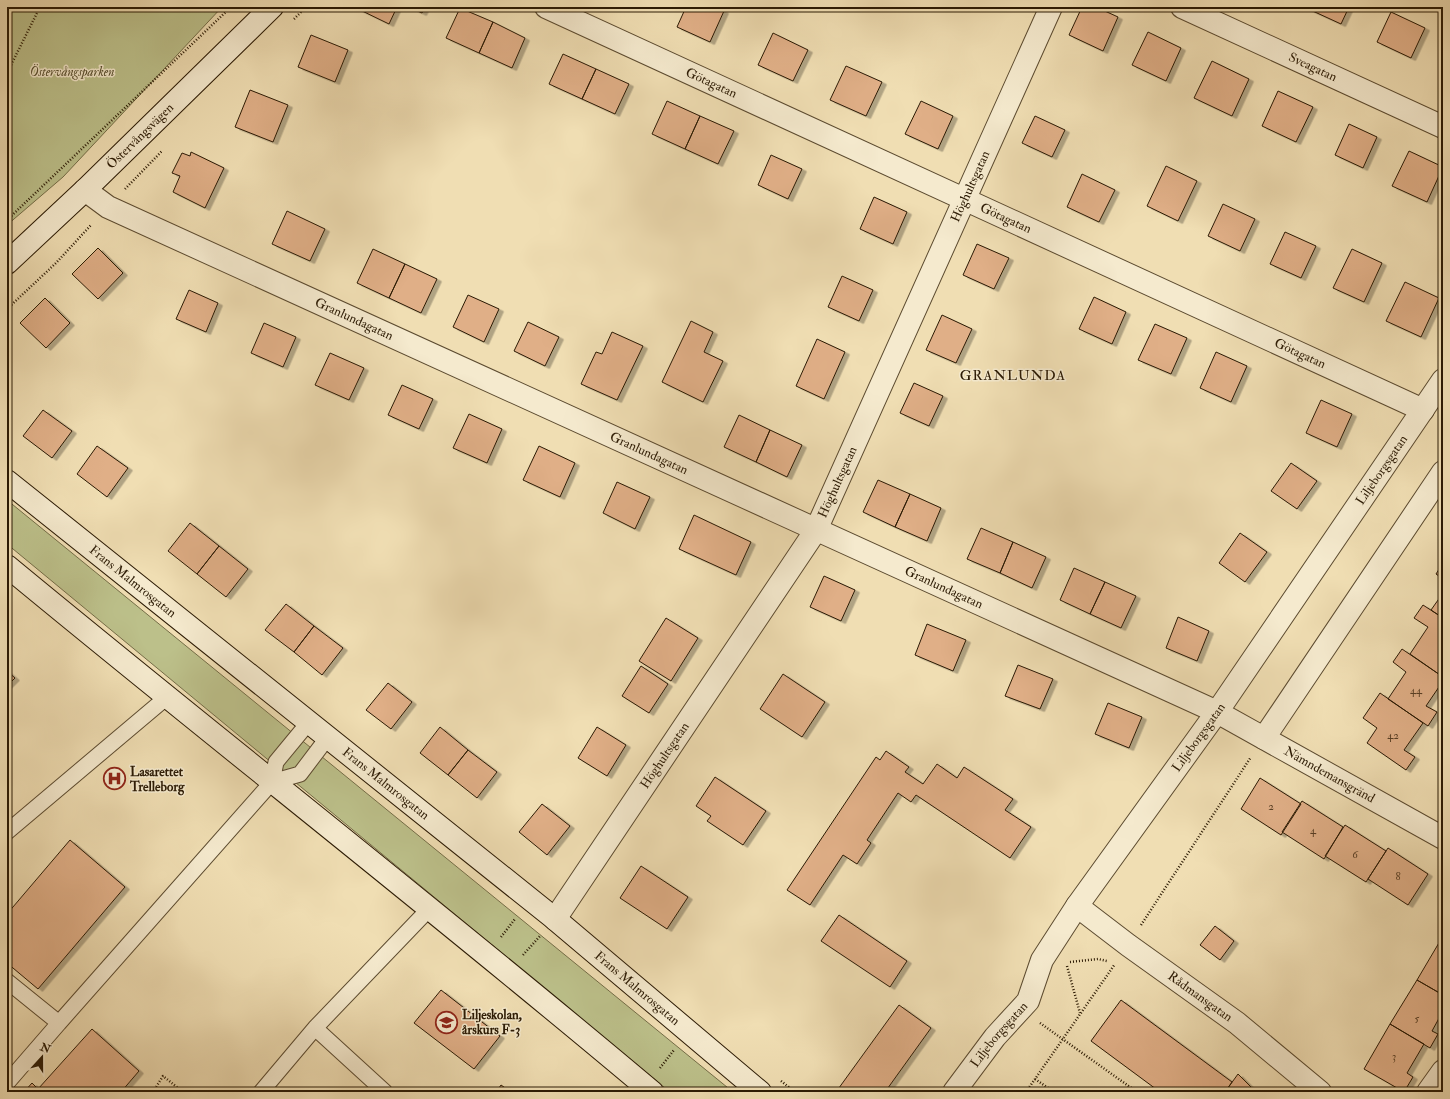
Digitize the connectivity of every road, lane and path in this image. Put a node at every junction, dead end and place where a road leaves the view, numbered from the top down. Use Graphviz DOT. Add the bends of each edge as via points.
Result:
graph roads {
  1 [pos="40,7"];
  2 [pos="231,7"];
  3 [pos="272,7"];
  4 [pos="306,7"];
  5 [pos="546,7"];
  6 [pos="1051,7"];
  7 [pos="1182,7"];
  8 [pos="290,22"];
  9 [pos="7,72"];
  10 [pos="1443,127"];
  11 [pos="167,146"];
  12 [pos="85,190"];
  13 [pos="964,200"];
  14 [pos="108,207"];
  15 [pos="7,220"];
  16 [pos="7,263"];
  17 [pos="7,309"];
  18 [pos="1443,380"];
  19 [pos="1423,410"];
  20 [pos="1443,472"];
  21 [pos="7,481"];
  22 [pos="816,530"];
  23 [pos="7,566"];
  24 [pos="167,698"];
  25 [pos="1217,712"];
  26 [pos="310,722"];
  27 [pos="328,737"];
  28 [pos="1264,738"];
  29 [pos="272,782"];
  30 [pos="7,832"];
  31 [pos="1443,838"];
  32 [pos="531,900"];
  33 [pos="1077,906"];
  34 [pos="430,908"];
  35 [pos="555,919"];
  36 [pos="1122,954"];
  37 [pos="487,955"];
  38 [pos="508,972"];
  39 [pos="7,982"];
  40 [pos="1020,1009"];
  41 [pos="1080,1013"];
  42 [pos="59,1024"];
  43 [pos="315,1028"];
  44 [pos="689,1032"];
  45 [pos="1063,1039"];
  46 [pos="1443,1071"];
  47 [pos="1035,1079"];
  48 [pos="7,1083"];
  49 [pos="649,1089"];
  50 [pos="154,1092"];
  51 [pos="183,1092"];
  52 [pos="261,1092"];
  53 [pos="385,1092"];
  54 [pos="760,1092"];
  55 [pos="954,1092"];
  56 [pos="1026,1092"];
  57 [pos="1054,1092"];
  58 [pos="1137,1092"];
  59 [pos="1320,1092"];
  60 [pos="1428,1092"];
  1 -- 9 [label="path"];
  2 -- 15 [label="path"];
  3 -- 12 [label="street, Östervångsvägen"];
  4 -- 8 [label="path"];
  5 -- 13 [label="street, Götagatan"];
  6 -- 13 [label="street, Höghultsgatan"];
  7 -- 10 [label="street, Sveagatan"];
  11 -- 14 [label="path"];
  12 -- 14 [label="street, Granlundagatan"];
  12 -- 16 [label="street, Östervångsvägen"];
  13 -- 19 [label="street, Götagatan"];
  13 -- 22 [label="street, Höghultsgatan"];
  14 -- 17 [label="path" via="56,263"];
  14 -- 22 [label="street, Granlundagatan"];
  18 -- 19 [label="street, Liljeborgsgatan"];
  19 -- 25 [label="street, Liljeborgsgatan"];
  20 -- 28 [label="street"];
  21 -- 26 [label="street, Frans Malmrosgatan"];
  22 -- 25 [label="street, Granlundagatan"];
  22 -- 35 [label="street, Höghultsgatan"];
  23 -- 24 [label="street"];
  24 -- 29 [label="street"];
  24 -- 30 [label="lane"];
  25 -- 28 [label="street, Nämndemansgränd"];
  25 -- 33 [label="street, Liljeborgsgatan"];
  26 -- 27 [label="street, Frans Malmrosgatan"];
  26 -- 29 [label="lane" via="276,762"];
  27 -- 29 [label="lane" via="300,774"];
  27 -- 32 [label="street, Frans Malmrosgatan"];
  28 -- 31 [label="street, Nämndemansgränd"];
  28 -- 36 [label="path"];
  29 -- 34 [label="street"];
  29 -- 42 [label="lane"];
  32 -- 35 [label="street, Frans Malmrosgatan"];
  32 -- 37 [label="path"];
  33 -- 36 [label="street, Rådmansgatan"];
  33 -- 40 [label="street, Liljeborgsgatan" via="1042,960 1028,1001"];
  34 -- 37 [label="street"];
  34 -- 43 [label="lane"];
  35 -- 38 [label="path"];
  35 -- 44 [label="street, Frans Malmrosgatan"];
  36 -- 41 [label="path"];
  36 -- 41 [label="path" via="1066,962"];
  36 -- 59 [label="street, Rådmansgatan" via="1237,1023"];
  37 -- 38 [label="street"];
  38 -- 49 [label="street"];
  39 -- 42 [label="lane"];
  40 -- 45 [label="path"];
  40 -- 55 [label="street, Liljeborgsgatan" via="995,1036"];
  41 -- 45 [label="path"];
  42 -- 48 [label="lane"];
  43 -- 52 [label="lane"];
  43 -- 53 [label="lane"];
  44 -- 49 [label="path"];
  44 -- 54 [label="street, Frans Malmrosgatan"];
  45 -- 47 [label="path"];
  45 -- 58 [label="path"];
  46 -- 60 [label="street"];
  47 -- 56 [label="path"];
  47 -- 57 [label="path"];
  50 -- 51 [label="path" via="163,1076"];
}
